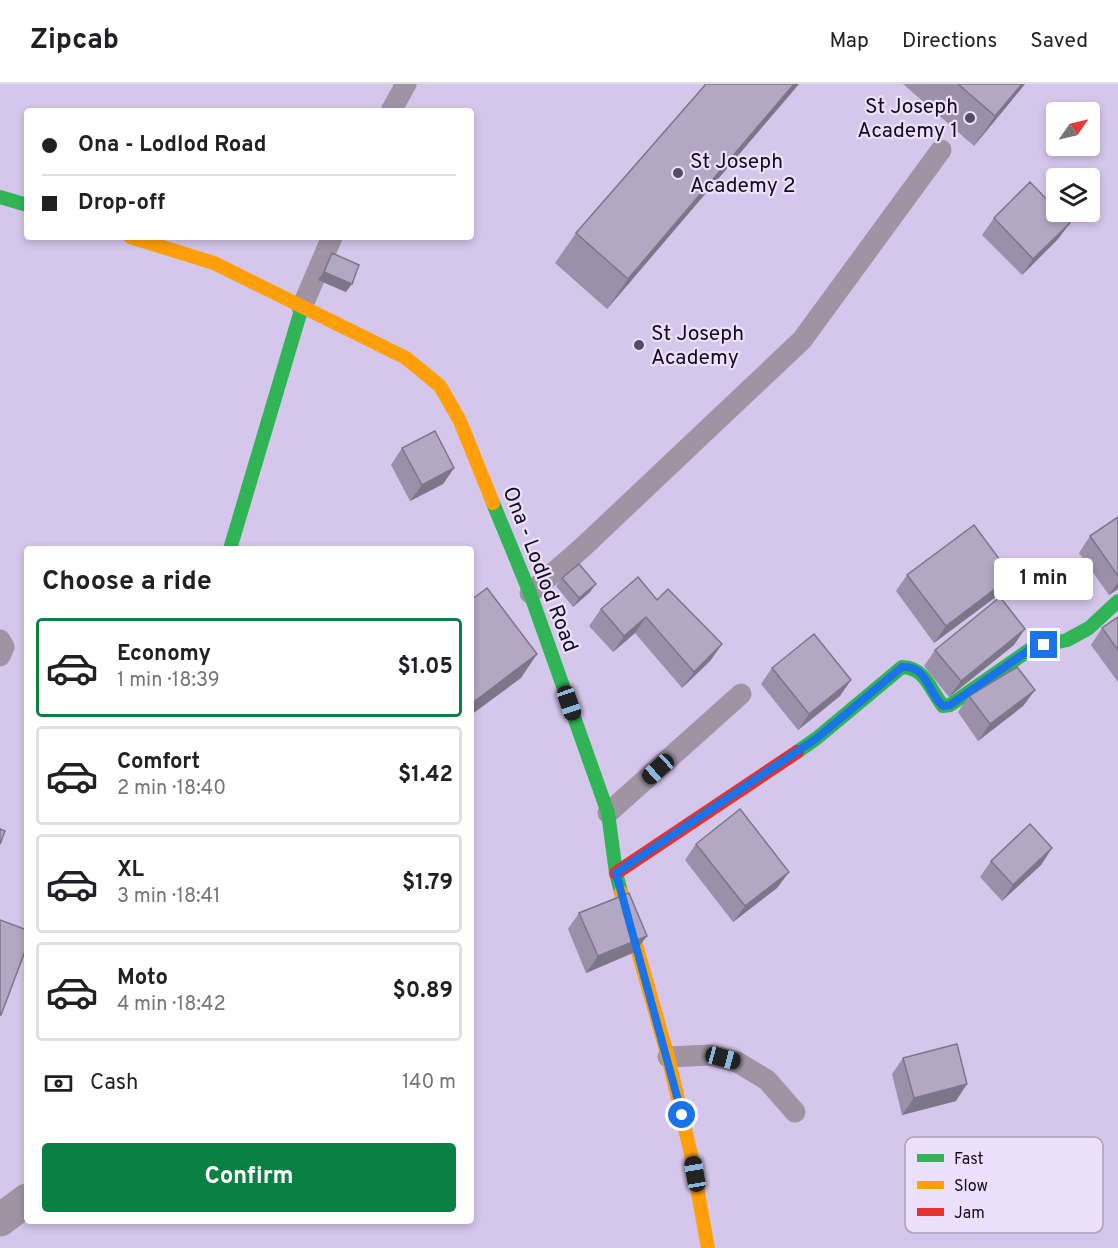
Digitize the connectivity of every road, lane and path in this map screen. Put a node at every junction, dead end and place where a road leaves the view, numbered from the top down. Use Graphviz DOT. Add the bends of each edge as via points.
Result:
graph roads {
  1 [pos="406,84"];
  2 [pos="394,108"];
  3 [pos="941,150"];
  4 [pos="140,240"];
  5 [pos="331,240"];
  6 [pos="302,307"];
  7 [pos="231,546"];
  8 [pos="530,593"];
  9 [pos="1118,601"];
  10 [pos="0,640"];
  11 [pos="0,656"];
  12 [pos="741,694"];
  13 [pos="608,813"];
  14 [pos="616,873"];
  15 [pos="668,1058"];
  16 [pos="795,1112"];
  17 [pos="24,1202"];
  18 [pos="0,1220"];
  19 [pos="708,1248"];
  1 -- 2 [label="lane"];
  3 -- 8 [label="lane" via="802,340"];
  4 -- 6 [label="main road, Ona - Lodlod Road" via="214,263"];
  5 -- 6 [label="lane"];
  6 -- 7 [label="main road"];
  6 -- 8 [label="main road, Ona - Lodlod Road" via="406,358 440,386 460,421"];
  8 -- 13 [label="main road, Ona - Lodlod Road"];
  9 -- 14 [label="main road" via="1089,628 1067,640 1032,648 950,705 943,706 938,701 921,672 911,666 902,667 817,738"];
  10 -- 11 [label="lane" via="4,647"];
  12 -- 13 [label="lane"];
  13 -- 14 [label="main road, Ona - Lodlod Road"];
  14 -- 15 [label="main road, Ona - Lodlod Road"];
  15 -- 16 [label="lane" via="710,1055 737,1062 767,1080"];
  15 -- 19 [label="main road, Ona - Lodlod Road" via="692,1154"];
  17 -- 18 [label="street"];
}
